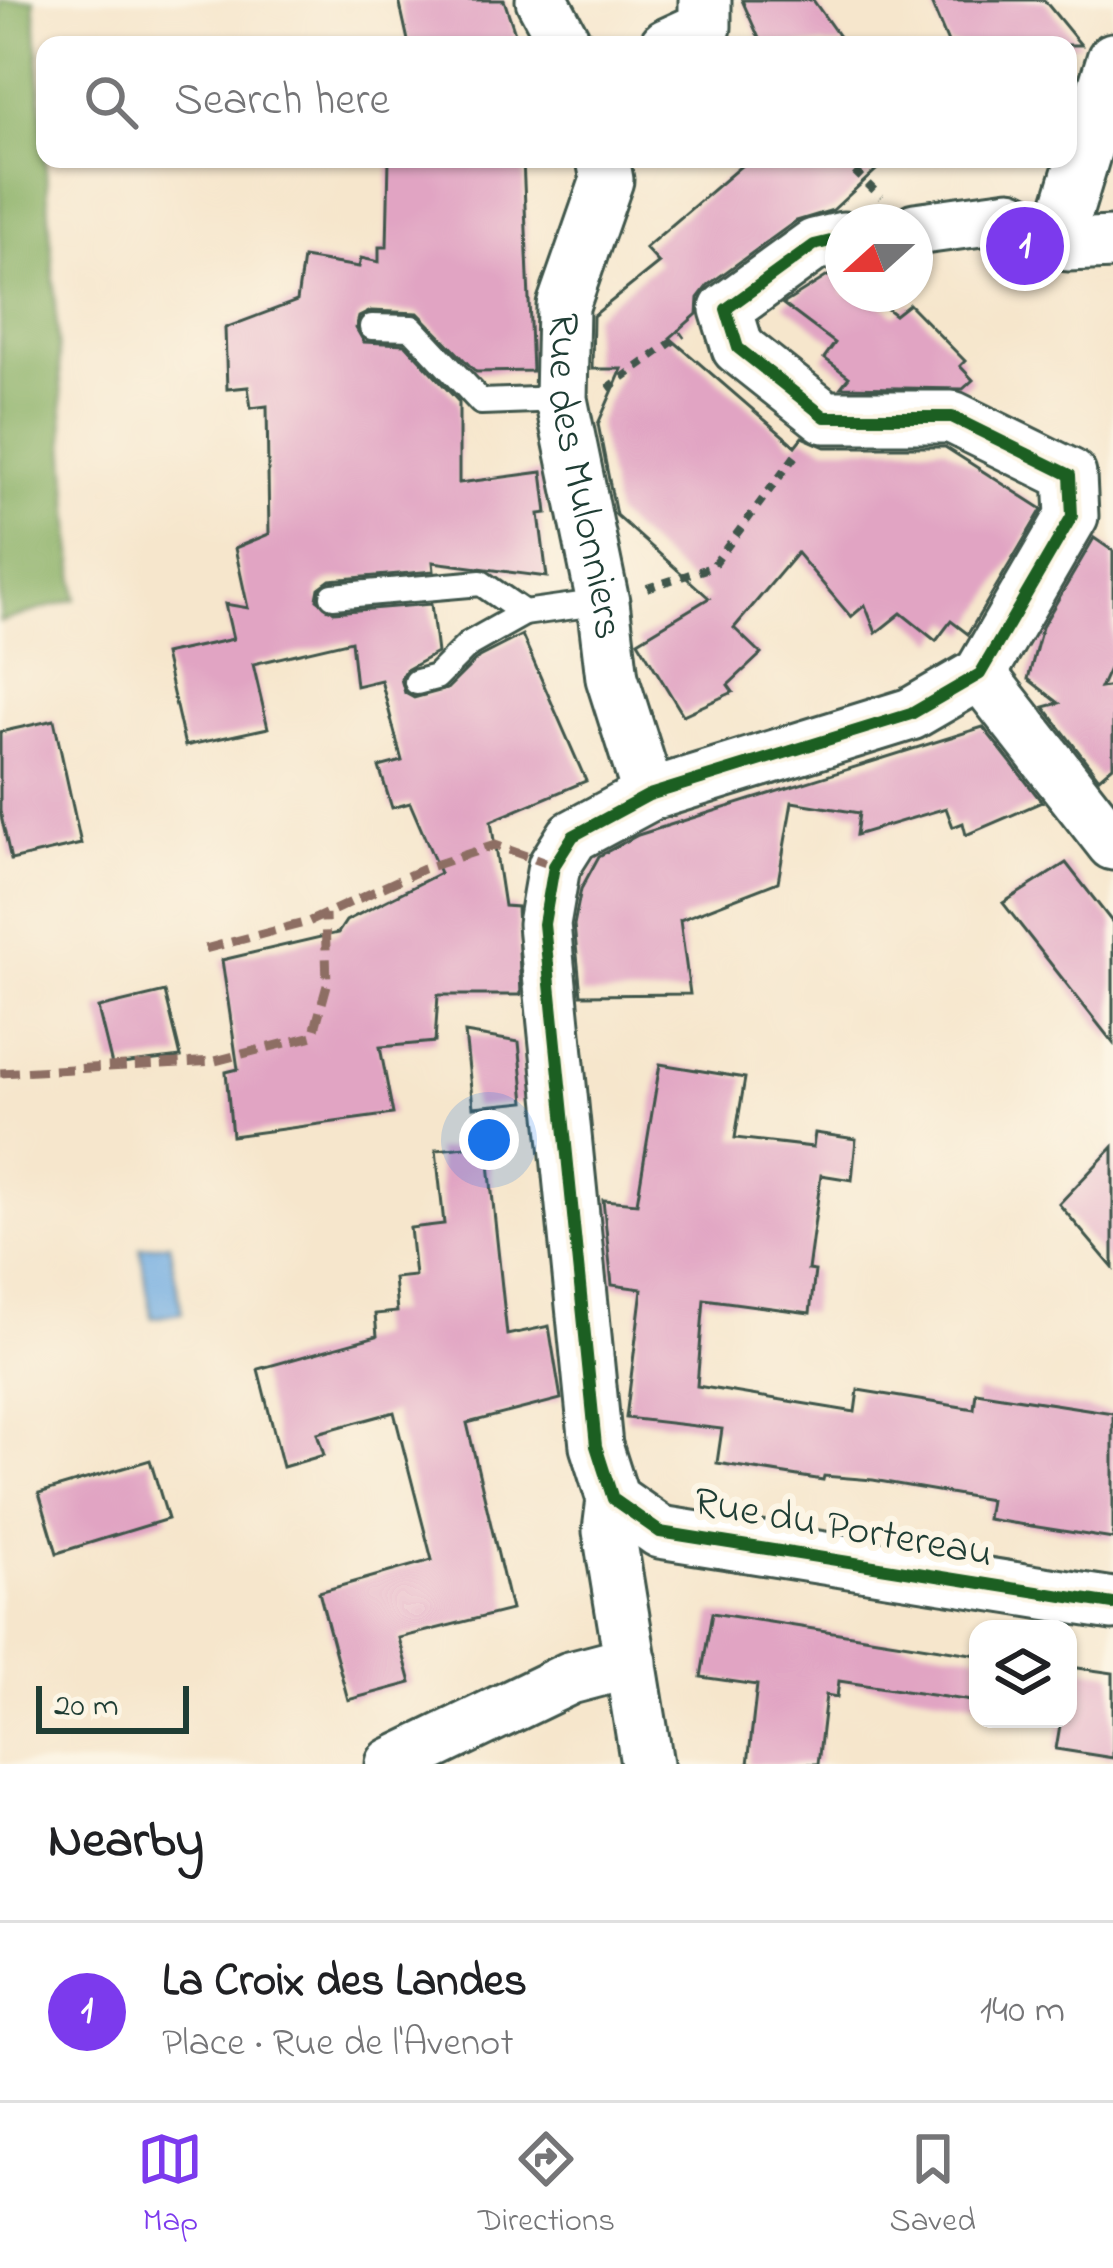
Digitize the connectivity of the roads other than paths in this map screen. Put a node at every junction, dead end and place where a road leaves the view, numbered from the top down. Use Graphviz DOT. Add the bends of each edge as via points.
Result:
graph roads {
  1 [pos="542,0"];
  2 [pos="705,0"];
  3 [pos="561,36"];
  4 [pos="686,36"];
  5 [pos="1113,59"];
  6 [pos="605,168"];
  7 [pos="933,217"];
  8 [pos="1083,232"];
  9 [pos="825,242"];
  10 [pos="372,327"];
  11 [pos="561,399"];
  12 [pos="333,596"];
  13 [pos="603,602"];
  14 [pos="524,613"];
  15 [pos="980,674"];
  16 [pos="417,682"];
  17 [pos="650,796"];
  18 [pos="1113,844"];
  19 [pos="613,1499"];
  20 [pos="1113,1604"];
  21 [pos="631,1662"];
  22 [pos="392,1764"];
  23 [pos="647,1764"];
  1 -- 3 [label="street"];
  2 -- 4 [label="street" via="705,27"];
  5 -- 8 [label="street"];
  6 -- 11 [label="street, Rue des Mulonniers" via="563,306"];
  7 -- 8 [label="street" via="1010,216"];
  9 -- 15 [label="street" via="726,309 738,348 825,417 952,417 1070,475 1072,516"];
  10 -- 11 [label="lane" via="412,328 481,402"];
  11 -- 13 [label="street, Rue des Mulonniers"];
  12 -- 14 [label="lane" via="481,583"];
  13 -- 14 [label="lane"];
  13 -- 17 [label="street, Rue des Mulonniers" via="612,678"];
  14 -- 16 [label="lane" via="469,644 436,677"];
  15 -- 17 [label="street" via="911,714"];
  15 -- 18 [label="street"];
  17 -- 19 [label="street" via="573,836 554,866 544,924 596,1446"];
  19 -- 20 [label="street, Rue du Portereau" via="660,1532"];
  19 -- 21 [label="street" via="609,1531"];
  21 -- 22 [label="street" via="570,1678"];
  21 -- 23 [label="street"];
}
